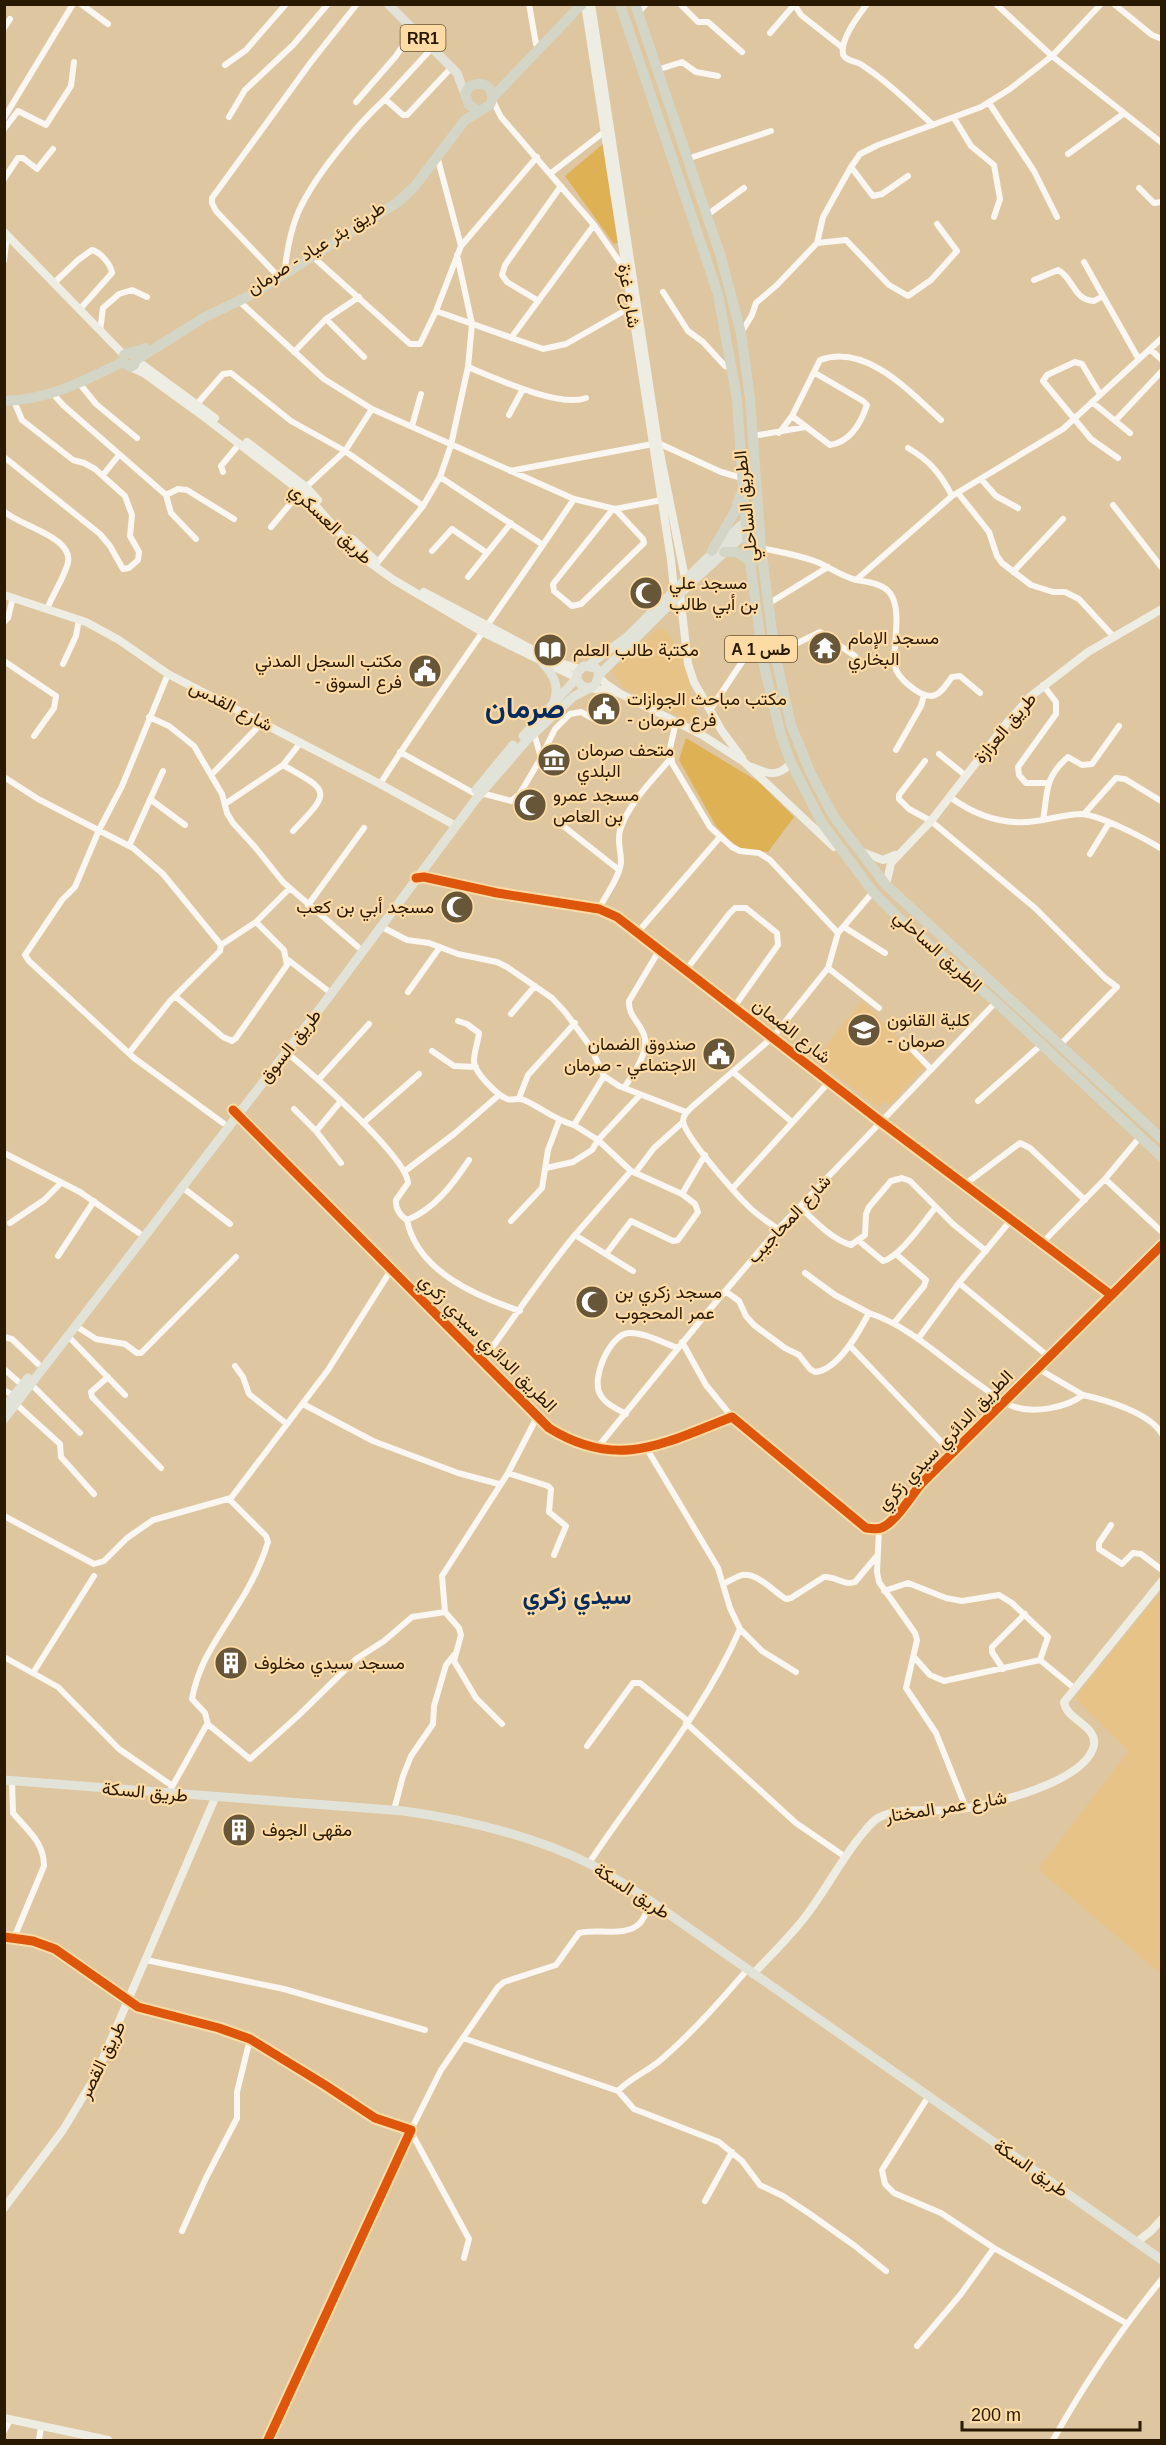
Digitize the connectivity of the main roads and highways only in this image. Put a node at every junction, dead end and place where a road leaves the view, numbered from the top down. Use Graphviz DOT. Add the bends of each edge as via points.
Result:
graph roads {
  1 [pos="388,4"];
  2 [pos="582,5"];
  3 [pos="620,5"];
  4 [pos="636,9"];
  5 [pos="538,47"];
  6 [pos="454,70"];
  7 [pos="481,83"];
  8 [pos="466,98"];
  9 [pos="487,104"];
  10 [pos="311,254"];
  11 [pos="129,359"];
  12 [pos="750,398"];
  13 [pos="737,399"];
  14 [pos="9,401"];
  15 [pos="742,483"];
  16 [pos="758,522"];
  17 [pos="746,527"];
  18 [pos="712,551"];
  19 [pos="724,552"];
  20 [pos="752,563"];
  21 [pos="687,581"];
  22 [pos="677,592"];
  23 [pos="542,662"];
  24 [pos="582,671"];
  25 [pos="599,676"];
  26 [pos="590,688"];
  27 [pos="552,705"];
  28 [pos="477,794"];
  29 [pos="454,825"];
  30 [pos="1105,1087"];
  31 [pos="1096,1097"];
  32 [pos="235,1112"];
  33 [pos="1161,1139"];
  34 [pos="1161,1157"];
  35 [pos="27,1384"];
  36 [pos="15,1400"];
  37 [pos="4,1408"];
  38 [pos="4,1419"];
  39 [pos="8,1781"];
  40 [pos="1161,2260"];
  1 -- 6 [label="main road, RR1"];
  2 -- 5 [label="highway, طريق بئر عياد - صرمان"];
  3 -- 13 [label="highway, الطريق الساحلي / A 1 طس" via="708,260 720,302"];
  4 -- 12 [label="highway, الطريق الساحلي / A 1 طس" via="721,257 741,333"];
  5 -- 7 [label="highway, طريق بئر عياد - صرمان" via="501,78"];
  5 -- 9 [label="highway, طريق بئر عياد - صرمان"];
  6 -- 7 [label="main road"];
  6 -- 8 [label="main road"];
  7 -- 8 [label="highway" via="470,86"];
  7 -- 9 [label="highway" via="491,90"];
  8 -- 9 [label="highway" via="471,108"];
  8 -- 10 [label="highway, طريق بئر عياد - صرمان" via="463,113 403,192"];
  9 -- 10 [label="highway, طريق بئر عياد - صرمان" via="465,120 398,202"];
  10 -- 11 [label="highway, طريق بئر عياد - صرمان" via="236,298 203,312"];
  10 -- 11 [label="highway, طريق بئر عياد - صرمان" via="240,302"];
  11 -- 14 [label="highway, طريق بئر عياد - صرمان" via="53,394"];
  12 -- 13 [label="highway"];
  12 -- 16 [label="highway, الطريق الساحلي / A 1 طس"];
  13 -- 15 [label="highway, الطريق الساحلي / A 1 طس"];
  15 -- 17 [label="highway, الطريق الساحلي / A 1 طس"];
  15 -- 18 [label="highway" via="735,511"];
  16 -- 17 [label="main road"];
  16 -- 30 [label="highway, الطريق الساحلي / A 1 طس" via="775,654 791,725 821,795 886,885"];
  17 -- 18 [label="main road, طريق السوق"];
  17 -- 19 [label="main road, طريق السوق"];
  17 -- 20 [label="highway, الطريق الساحلي / A 1 طس"];
  18 -- 21 [label="main road, طريق السوق"];
  19 -- 20 [label="highway" via="737,552"];
  19 -- 21 [label="main road, طريق السوق"];
  20 -- 31 [label="highway, الطريق الساحلي / A 1 طس" via="764,666 781,735 791,764 822,823 873,892"];
  21 -- 22 [label="main road, طريق السوق"];
  22 -- 24 [label="main road, طريق السوق"];
  22 -- 25 [label="main road, طريق السوق"];
  23 -- 27 [label="main road" via="553,675 557,689"];
  24 -- 25 [label="main road" via="596,668"];
  24 -- 26 [label="main road" via="582,686"];
  24 -- 27 [label="main road, طريق السوق"];
  25 -- 26 [label="main road" via="598,683"];
  26 -- 28 [label="main road, طريق السوق" via="573,697 534,733"];
  27 -- 28 [label="main road, طريق السوق" via="505,755"];
  28 -- 29 [label="main road, طريق السوق"];
  29 -- 32 [label="main road, طريق السوق"];
  29 -- 32 [label="main road, طريق السوق" via="331,994"];
  30 -- 31 [label="highway"];
  30 -- 33 [label="highway, الطريق الساحلي / A 1 طس"];
  31 -- 34 [label="highway, الطريق الساحلي / A 1 طس"];
  32 -- 35 [label="main road, طريق السوق" via="76,1326"];
  32 -- 35 [label="main road, طريق السوق"];
  35 -- 36 [label="main road, طريق السوق"];
  36 -- 37 [label="main road, طريق السوق"];
  36 -- 38 [label="main road, طريق السوق"];
  39 -- 40 [label="main road, طريق السكة" via="170,1790 215,1798 394,1810 492,1827 588,1863 652,1902"];
}
